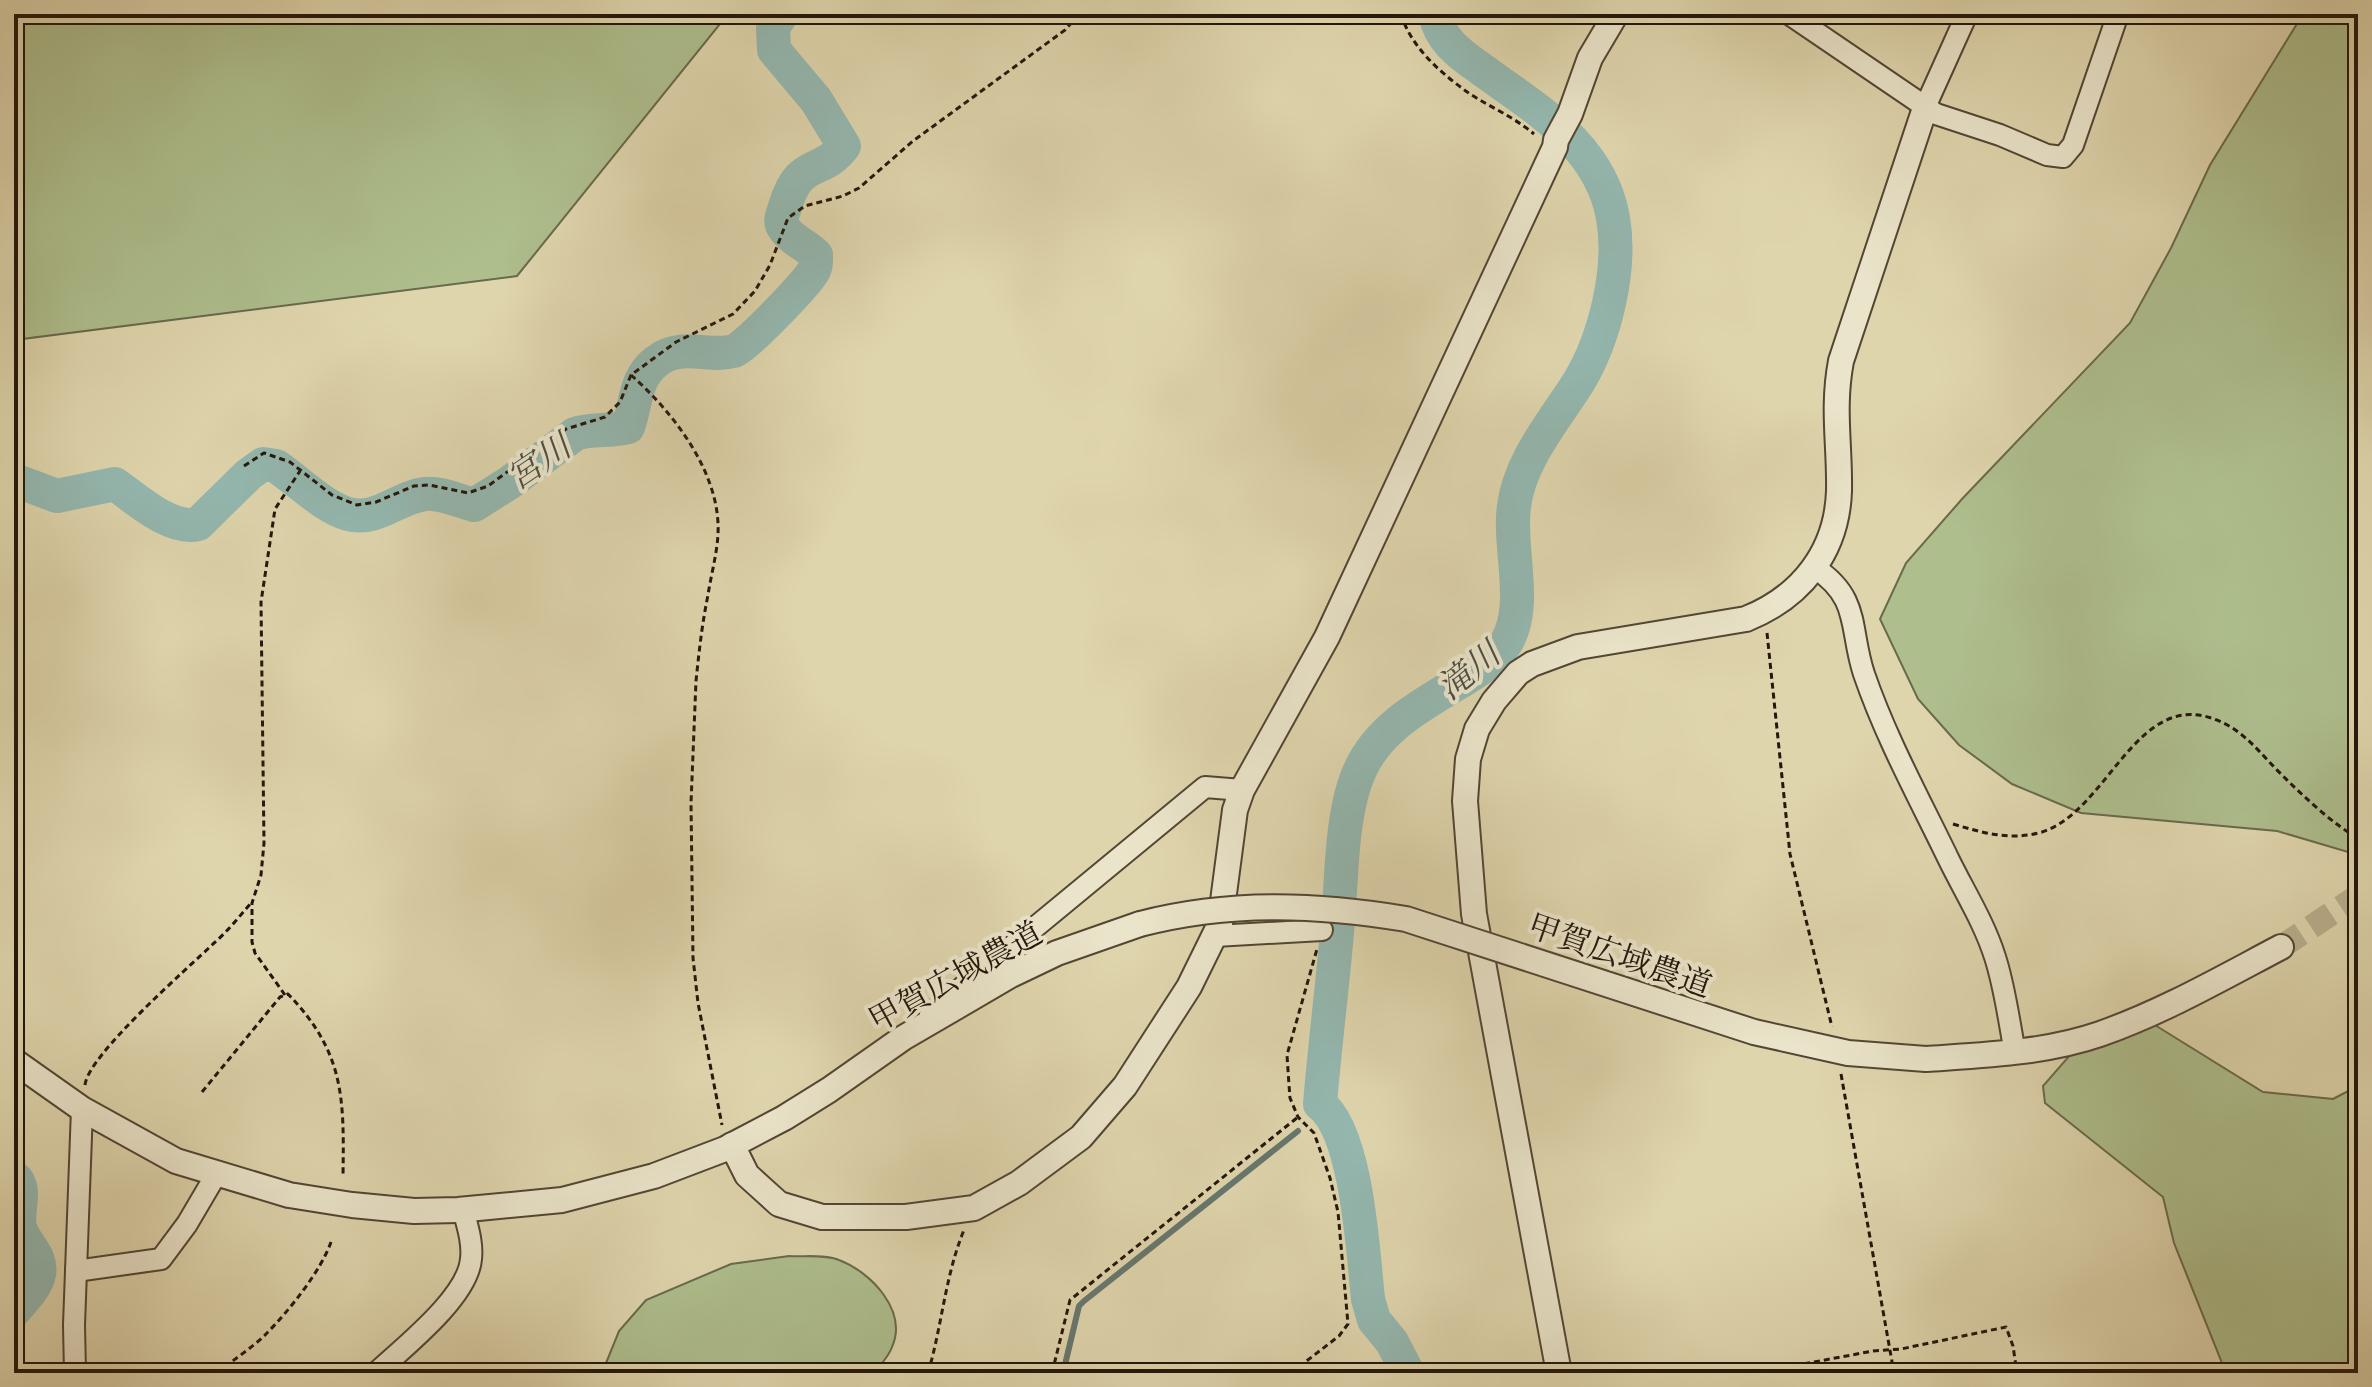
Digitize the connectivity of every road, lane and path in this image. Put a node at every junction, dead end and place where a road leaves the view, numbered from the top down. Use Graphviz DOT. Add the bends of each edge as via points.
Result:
graph roads {
  1 [pos="1079,14"];
  2 [pos="1401,14"];
  3 [pos="1616,14"];
  4 [pos="1789,14"];
  5 [pos="1967,14"];
  6 [pos="2118,14"];
  7 [pos="1926,105"];
  8 [pos="1565,123"];
  9 [pos="632,376"];
  10 [pos="244,466"];
  11 [pos="301,470"];
  12 [pos="1815,568"];
  13 [pos="1765,611"];
  14 [pos="1242,790"];
  15 [pos="1930,818"];
  16 [pos="2358,838"];
  17 [pos="252,903"];
  18 [pos="1322,930"];
  19 [pos="1215,936"];
  20 [pos="2281,947"];
  21 [pos="285,995"];
  22 [pos="1834,1036"];
  23 [pos="903,1038"];
  24 [pos="2015,1053"];
  25 [pos="14,1061"];
  26 [pos="1840,1067"];
  27 [pos="202,1092"];
  28 [pos="82,1109"];
  29 [pos="1298,1117"];
  30 [pos="729,1147"];
  31 [pos="217,1173"];
  32 [pos="343,1176"];
  33 [pos="974,1208"];
  34 [pos="463,1209"];
  35 [pos="331,1242"];
  36 [pos="76,1271"];
  37 [pos="1889,1350"];
  38 [pos="75,1373"];
  39 [pos="217,1373"];
  40 [pos="376,1373"];
  41 [pos="928,1373"];
  42 [pos="1052,1373"];
  43 [pos="1291,1373"];
  44 [pos="1559,1373"];
  45 [pos="1755,1373"];
  46 [pos="1894,1373"];
  47 [pos="2017,1373"];
  1 -- 9 [label="path" via="859,188 805,206 788,218 770,265 733,314 676,342"];
  2 -- 8 [label="path" via="1417,47 1470,94 1517,119 1536,136"];
  3 -- 8 [label="street" via="1590,58"];
  4 -- 7 [label="street"];
  5 -- 7 [label="street"];
  6 -- 7 [label="street" via="2073,145 2063,157 1936,114"];
  7 -- 12 [label="street" via="1841,361 1835,404 1839,493 1831,535"];
  8 -- 14 [label="street" via="1327,637"];
  9 -- 11 [label="path" via="620,402 605,417 566,429 476,492 414,486 357,505 332,495"];
  9 -- 30 [label="path" via="685,436 713,490 718,520 696,681 691,913 698,1003"];
  10 -- 11 [label="path" via="264,453"];
  11 -- 17 [label="path" via="275,509 261,602 264,843"];
  12 -- 13 [label="street"];
  12 -- 15 [label="street" via="1846,597 1872,696"];
  13 -- 22 [label="path" via="1790,854"];
  13 -- 44 [label="street" via="1727,623 1548,656 1505,686 1481,721 1468,759 1465,801 1474,914"];
  14 -- 19 [label="street"];
  14 -- 23 [label="street" via="1205,787"];
  15 -- 16 [label="path" via="2001,837 2043,832 2072,815 2147,730 2170,717 2190,714 2214,718 2248,738 2284,777"];
  15 -- 24 [label="street" via="1995,956"];
  17 -- 21 [label="path" via="255,953"];
  17 -- 28 [label="path" via="108,1047 85,1077"];
  18 -- 19 [label="street"];
  18 -- 29 [label="path" via="1287,1055 1290,1098"];
  19 -- 33 [label="street" via="1125,1086 1081,1137 1019,1183"];
  20 -- 24 [label="street, 甲賀広域農道" via="2164,1008 2098,1035"];
  21 -- 27 [label="path"];
  21 -- 32 [label="path" via="312,1022 335,1066 342,1103"];
  23 -- 24 [label="street, 甲賀広域農道, bridge" via="1011,975 1140,924 1221,908 1283,906 1406,919 1766,1035 1848,1053 1926,1059"];
  23 -- 30 [label="street, 甲賀広域農道" via="829,1090"];
  25 -- 28 [label="street, 甲賀広域農道"];
  26 -- 37 [label="path"];
  28 -- 31 [label="street, 甲賀広域農道" via="176,1161"];
  28 -- 36 [label="street"];
  29 -- 42 [label="path" via="1070,1300"];
  29 -- 43 [label="path" via="1314,1133 1330,1178 1348,1324"];
  30 -- 33 [label="street" via="756,1186 779,1204 822,1217 906,1217"];
  30 -- 34 [label="street, 甲賀広域農道" via="654,1176 562,1200"];
  31 -- 34 [label="street, 甲賀広域農道" via="289,1195 352,1205"];
  31 -- 36 [label="street" via="161,1259"];
  33 -- 41 [label="path" via="956,1250"];
  34 -- 40 [label="street" via="471,1249 467,1276 438,1317"];
  35 -- 39 [label="path" via="266,1334"];
  36 -- 38 [label="street"];
  37 -- 45 [label="path"];
  37 -- 46 [label="path"];
  37 -- 47 [label="path" via="2006,1327"];
}
